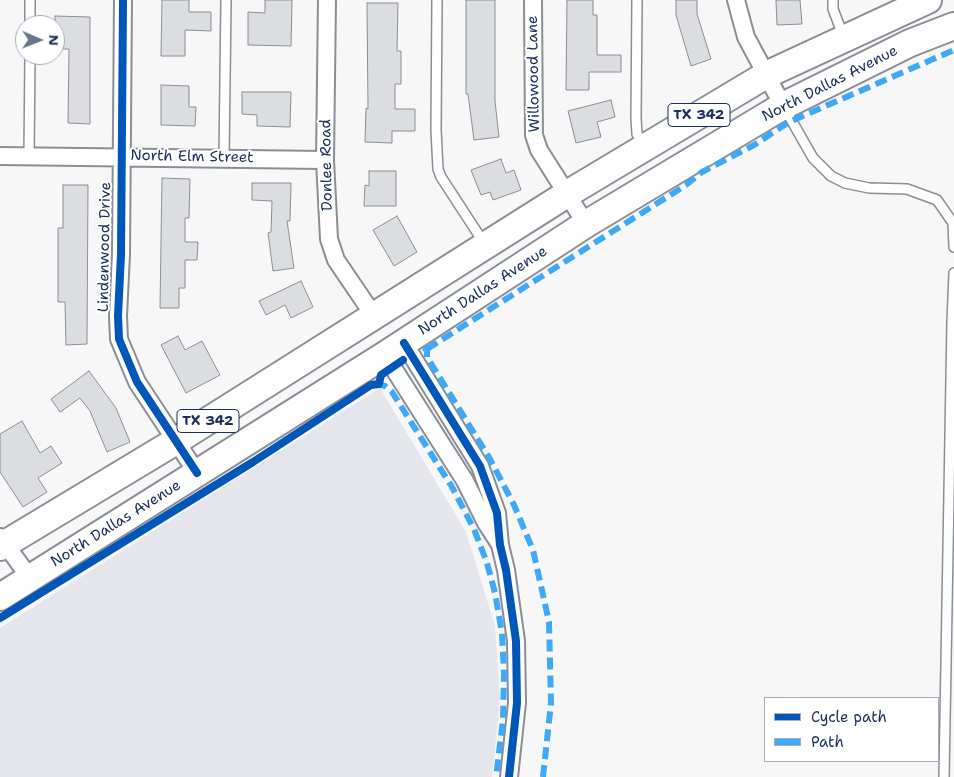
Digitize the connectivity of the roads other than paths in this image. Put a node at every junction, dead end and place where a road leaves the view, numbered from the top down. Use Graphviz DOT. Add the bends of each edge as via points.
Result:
graph roads {
  1 [pos="30,0"];
  2 [pos="123,0"];
  3 [pos="226,0"];
  4 [pos="327,0"];
  5 [pos="437,0"];
  6 [pos="533,0"];
  7 [pos="637,0"];
  8 [pos="736,0"];
  9 [pos="833,0"];
  10 [pos="928,0"];
  11 [pos="30,15"];
  12 [pos="954,26"];
  13 [pos="844,39"];
  14 [pos="30,65"];
  15 [pos="766,75"];
  16 [pos="783,106"];
  17 [pos="644,148"];
  18 [pos="0,156"];
  19 [pos="29,156"];
  20 [pos="120,156"];
  21 [pos="224,158"];
  22 [pos="325,160"];
  23 [pos="567,194"];
  24 [pos="586,224"];
  25 [pos="486,245"];
  26 [pos="954,248"];
  27 [pos="954,273"];
  28 [pos="374,316"];
  29 [pos="953,322"];
  30 [pos="395,349"];
  31 [pos="176,441"];
  32 [pos="197,473"];
  33 [pos="2,543"];
  34 [pos="500,545"];
  35 [pos="30,578"];
  36 [pos="0,597"];
  37 [pos="508,777"];
  38 [pos="944,777"];
  1 -- 11 [label="lane"];
  2 -- 20 [label="street, Lindenwood Drive"];
  3 -- 21 [label="lane"];
  4 -- 22 [label="street, Donlee Road"];
  5 -- 25 [label="lane" via="438,168"];
  6 -- 23 [label="street, Willowood Lane" via="534,135 539,150"];
  7 -- 17 [label="lane" via="636,118 637,134"];
  8 -- 15 [label="street" via="746,37"];
  9 -- 13 [label="lane"];
  10 -- 13 [label="main road, TX 342"];
  12 -- 16 [label="main road, North Dallas Avenue / TX 342" via="910,43"];
  13 -- 15 [label="main road, TX 342"];
  14 -- 19 [label="lane"];
  15 -- 16 [label="street"];
  15 -- 17 [label="main road, TX 342"];
  16 -- 24 [label="main road, North Dallas Avenue / TX 342"];
  16 -- 26 [label="lane" via="813,158 832,176 845,183 869,188 907,189 937,200 954,223"];
  17 -- 23 [label="main road, TX 342"];
  18 -- 19 [label="street, North Elm Street"];
  19 -- 20 [label="street, North Elm Street"];
  20 -- 21 [label="street, North Elm Street"];
  20 -- 31 [label="street, Lindenwood Drive" via="119,339 137,382"];
  21 -- 22 [label="street, North Elm Street"];
  22 -- 28 [label="street, Donlee Road" via="328,239 336,260"];
  23 -- 24 [label="street, Willowood Lane"];
  23 -- 25 [label="main road, TX 342"];
  24 -- 30 [label="main road, North Dallas Avenue / TX 342"];
  25 -- 28 [label="main road, TX 342"];
  27 -- 29 [label="lane"];
  28 -- 30 [label="main road"];
  28 -- 31 [label="main road, TX 342"];
  29 -- 38 [label="lane"];
  30 -- 32 [label="main road, North Dallas Avenue / TX 342"];
  30 -- 34 [label="street"];
  30 -- 34 [label="street" via="480,466 497,514"];
  31 -- 32 [label="street, Lindenwood Drive"];
  31 -- 33 [label="main road, TX 342"];
  32 -- 35 [label="main road, North Dallas Avenue / TX 342"];
  33 -- 35 [label="street"];
  34 -- 37 [label="street" via="516,641 517,703"];
  35 -- 36 [label="main road, North Dallas Avenue / TX 342"];
}
